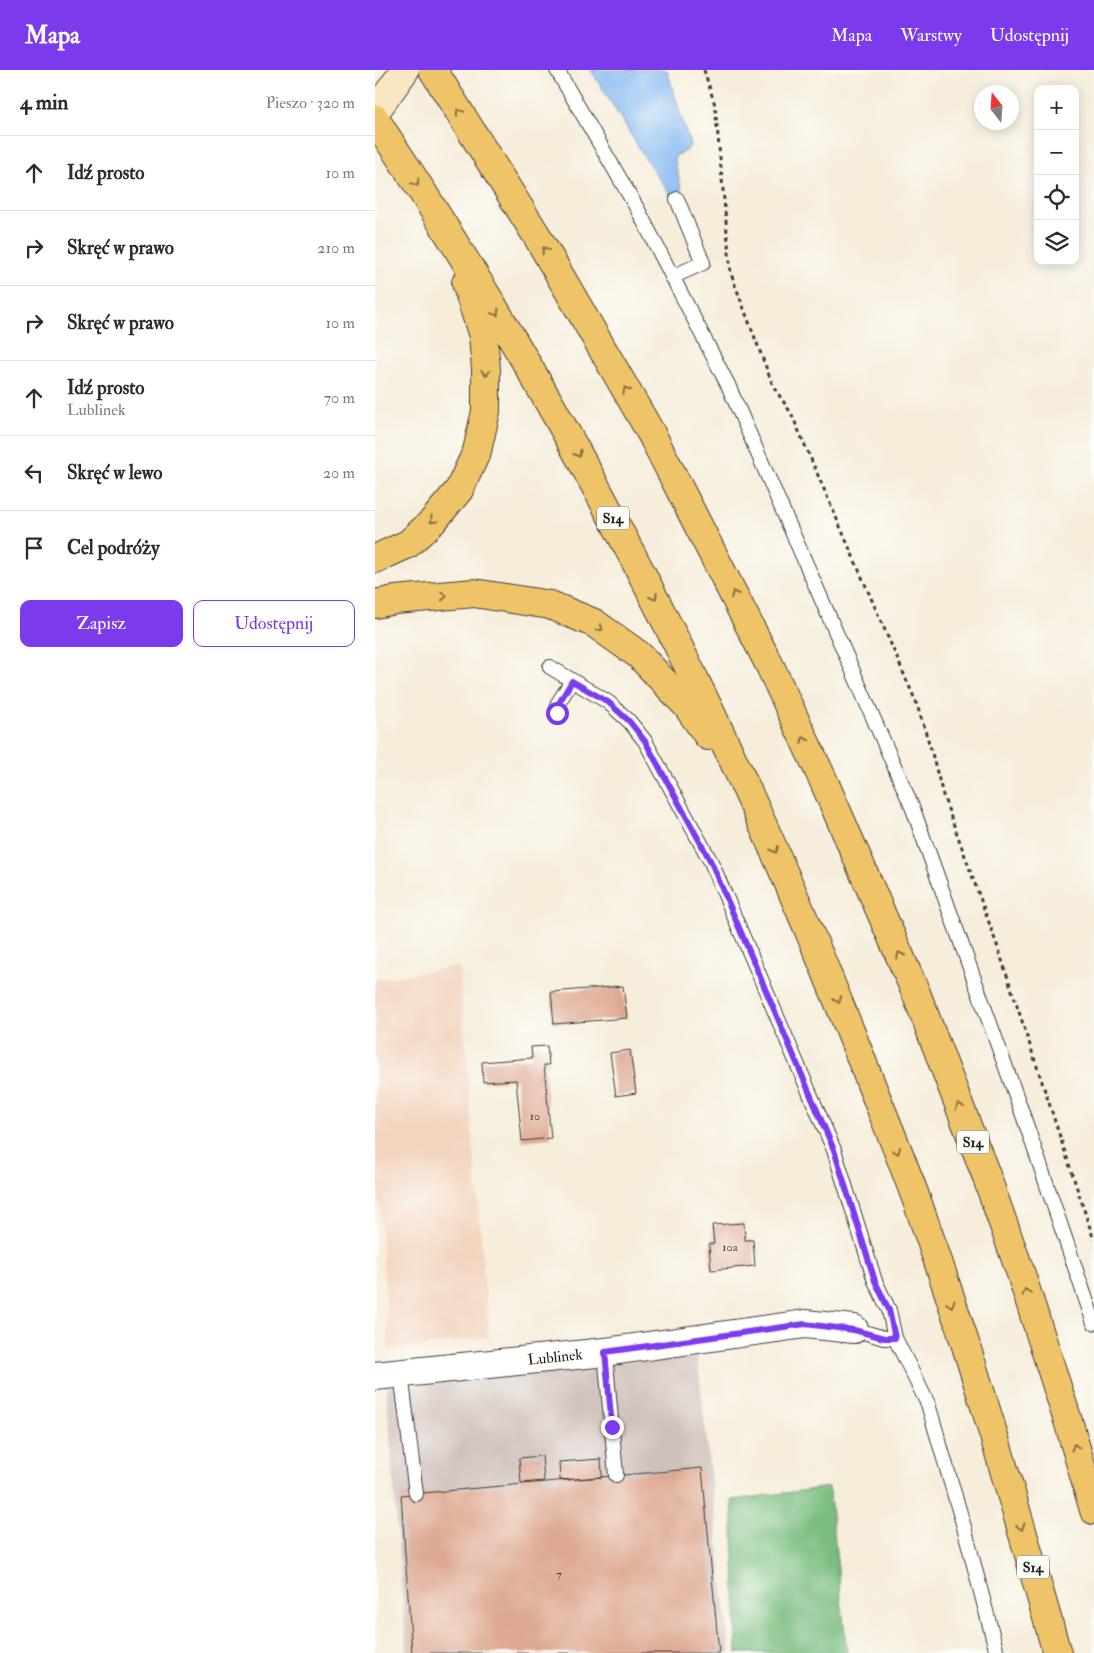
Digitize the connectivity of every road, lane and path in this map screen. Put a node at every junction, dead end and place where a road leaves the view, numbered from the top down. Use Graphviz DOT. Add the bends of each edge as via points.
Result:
graph roads {
  1 [pos="405,70"];
  2 [pos="557,70"];
  3 [pos="704,70"];
  4 [pos="435,74"];
  5 [pos="375,112"];
  6 [pos="375,119"];
  7 [pos="677,199"];
  8 [pos="453,241"];
  9 [pos="673,277"];
  10 [pos="375,559"];
  11 [pos="375,604"];
  12 [pos="550,667"];
  13 [pos="572,681"];
  14 [pos="557,713"];
  15 [pos="755,805"];
  16 [pos="1094,1240"];
  17 [pos="1094,1323"];
  18 [pos="854,1330"];
  19 [pos="895,1338"];
  20 [pos="605,1352"];
  21 [pos="401,1373"];
  22 [pos="375,1376"];
  23 [pos="616,1476"];
  24 [pos="416,1494"];
  25 [pos="1094,1510"];
  26 [pos="997,1653"];
  27 [pos="1057,1653"];
  1 -- 5 [label="main road"];
  2 -- 9 [label="lane"];
  3 -- 16 [label="path" via="715,105 731,274 773,386 791,413 916,702 943,795 997,945"];
  25 -- 4 [label="highway, S14, one-way" via="1039,1330 986,1175 916,993 825,784 770,666 651,433 537,236"];
  6 -- 8 [label="highway, S14, one-way"];
  7 -- 9 [label="lane" via="703,263"];
  8 -- 10 [label="highway, one-way" via="483,336 486,411 477,451 459,490 433,521 408,544"];
  8 -- 15 [label="highway, S14, one-way" via="534,375 608,509 684,655"];
  9 -- 17 [label="lane" via="728,385 913,809"];
  11 -- 15 [label="highway, one-way" via="474,593 550,605 594,624 639,655 687,706"];
  12 -- 13 [label="lane"];
  13 -- 14 [label="lane"];
  13 -- 19 [label="lane" via="608,702 640,734 711,862 834,1150 875,1281 889,1310"];
  15 -- 27 [label="highway, S14, one-way" via="822,959 925,1222 1008,1481"];
  18 -- 19 [label="lane"];
  18 -- 20 [label="street, Lublinek" via="805,1324"];
  19 -- 26 [label="lane" via="928,1404"];
  20 -- 21 [label="street, Lublinek"];
  20 -- 23 [label="lane"];
  21 -- 22 [label="street, Lublinek"];
  21 -- 24 [label="lane"];
}
